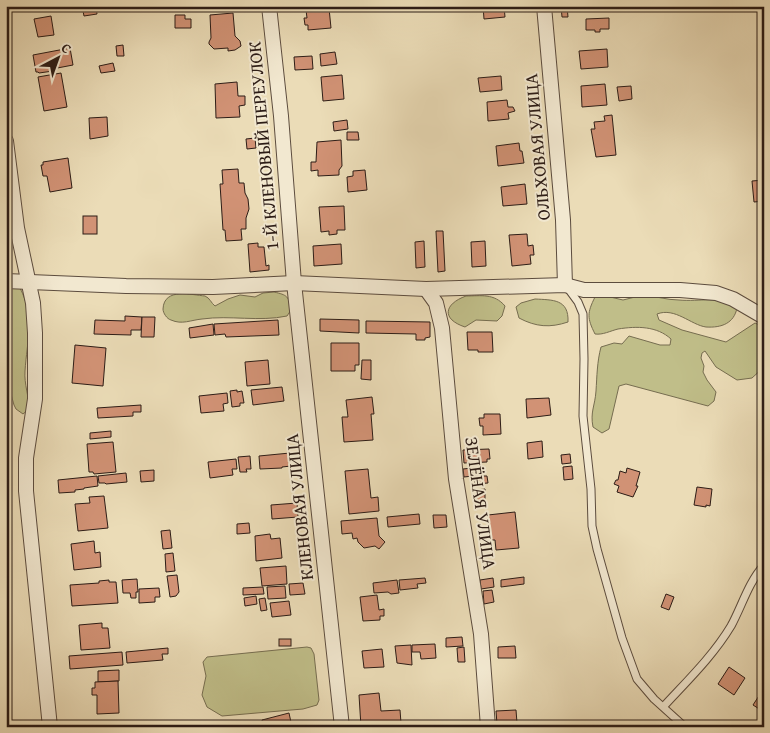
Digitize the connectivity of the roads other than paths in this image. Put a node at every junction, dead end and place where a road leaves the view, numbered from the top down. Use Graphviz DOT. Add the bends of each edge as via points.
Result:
graph roads {
  1 [pos="269,6"];
  2 [pos="544,6"];
  3 [pos="6,141"];
  4 [pos="6,281"];
  5 [pos="294,283"];
  6 [pos="30,284"];
  7 [pos="565,285"];
  8 [pos="426,289"];
  9 [pos="764,317"];
  10 [pos="764,565"];
  11 [pos="664,706"];
  12 [pos="50,727"];
  13 [pos="342,727"];
  14 [pos="488,727"];
  15 [pos="686,727"];
  1 -- 5 [label="street, 1-Й КЛЕНОВЫЙ ПЕРЕУЛОК"];
  2 -- 7 [label="street, ОЛЬХОВАЯ УЛИЦА" via="563,220"];
  3 -- 6 [label="street" via="17,228"];
  4 -- 6 [label="street"];
  5 -- 6 [label="street" via="213,287"];
  5 -- 8 [label="street"];
  5 -- 13 [label="street, КЛЕНОВАЯ УЛИЦА"];
  6 -- 12 [label="street" via="35,333 35,399 26,458 26,491"];
  7 -- 8 [label="street"];
  7 -- 9 [label="street" via="584,290 716,293"];
  7 -- 11 [label="lane" via="578,302 582,314 583,416 592,489 592,526 597,549 637,679"];
  8 -- 14 [label="street, ЗЕЛЁНАЯ УЛИЦА" via="436,303 442,328 456,479 481,634"];
  10 -- 11 [label="lane" via="730,626 699,668"];
  11 -- 15 [label="lane"];
}
